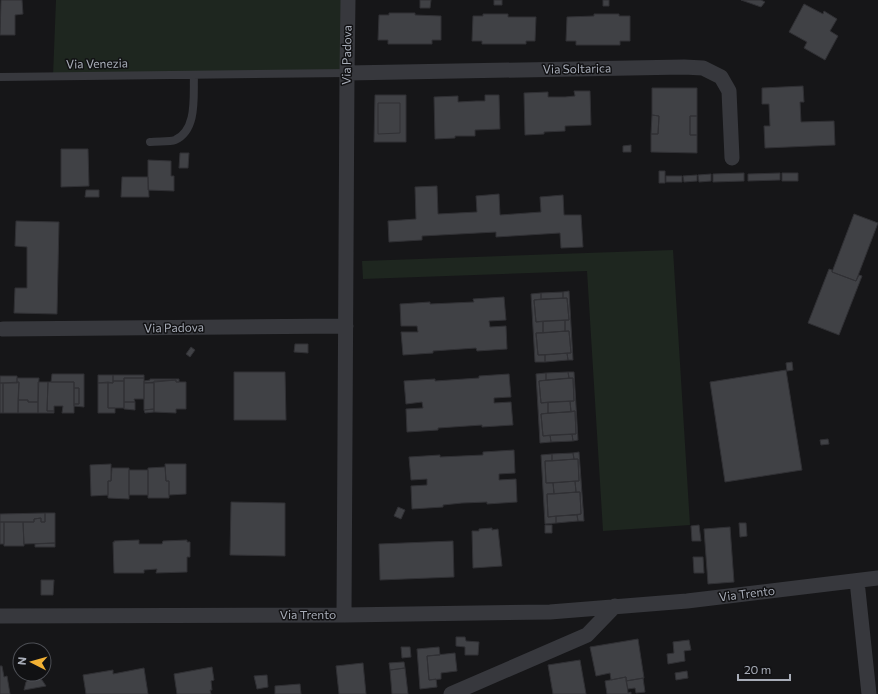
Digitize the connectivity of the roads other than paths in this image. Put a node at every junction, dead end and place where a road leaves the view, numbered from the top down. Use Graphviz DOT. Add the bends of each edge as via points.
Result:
graph roads {
  1 [pos="348,0"];
  2 [pos="347,73"];
  3 [pos="194,75"];
  4 [pos="0,77"];
  5 [pos="150,142"];
  6 [pos="732,158"];
  7 [pos="346,326"];
  8 [pos="3,329"];
  9 [pos="878,578"];
  10 [pos="857,581"];
  11 [pos="615,606"];
  12 [pos="344,615"];
  13 [pos="0,616"];
  14 [pos="451,694"];
  15 [pos="869,694"];
  1 -- 2 [label="street, Via Padova"];
  2 -- 3 [label="lane, Via Venezia"];
  2 -- 6 [label="street, Via Soltarica" via="703,68 721,77 729,91"];
  2 -- 7 [label="street, Via Padova"];
  3 -- 4 [label="lane, Via Venezia"];
  3 -- 5 [label="lane" via="192,116 187,130 175,140"];
  7 -- 8 [label="street, Via Padova"];
  7 -- 12 [label="street, Via Padova"];
  9 -- 10 [label="street, Via Trento"];
  10 -- 11 [label="street, Via Trento" via="687,601"];
  10 -- 15 [label="street"];
  11 -- 12 [label="street, Via Trento" via="550,612"];
  11 -- 14 [label="street" via="587,636"];
  12 -- 13 [label="street, Via Trento"];
}
